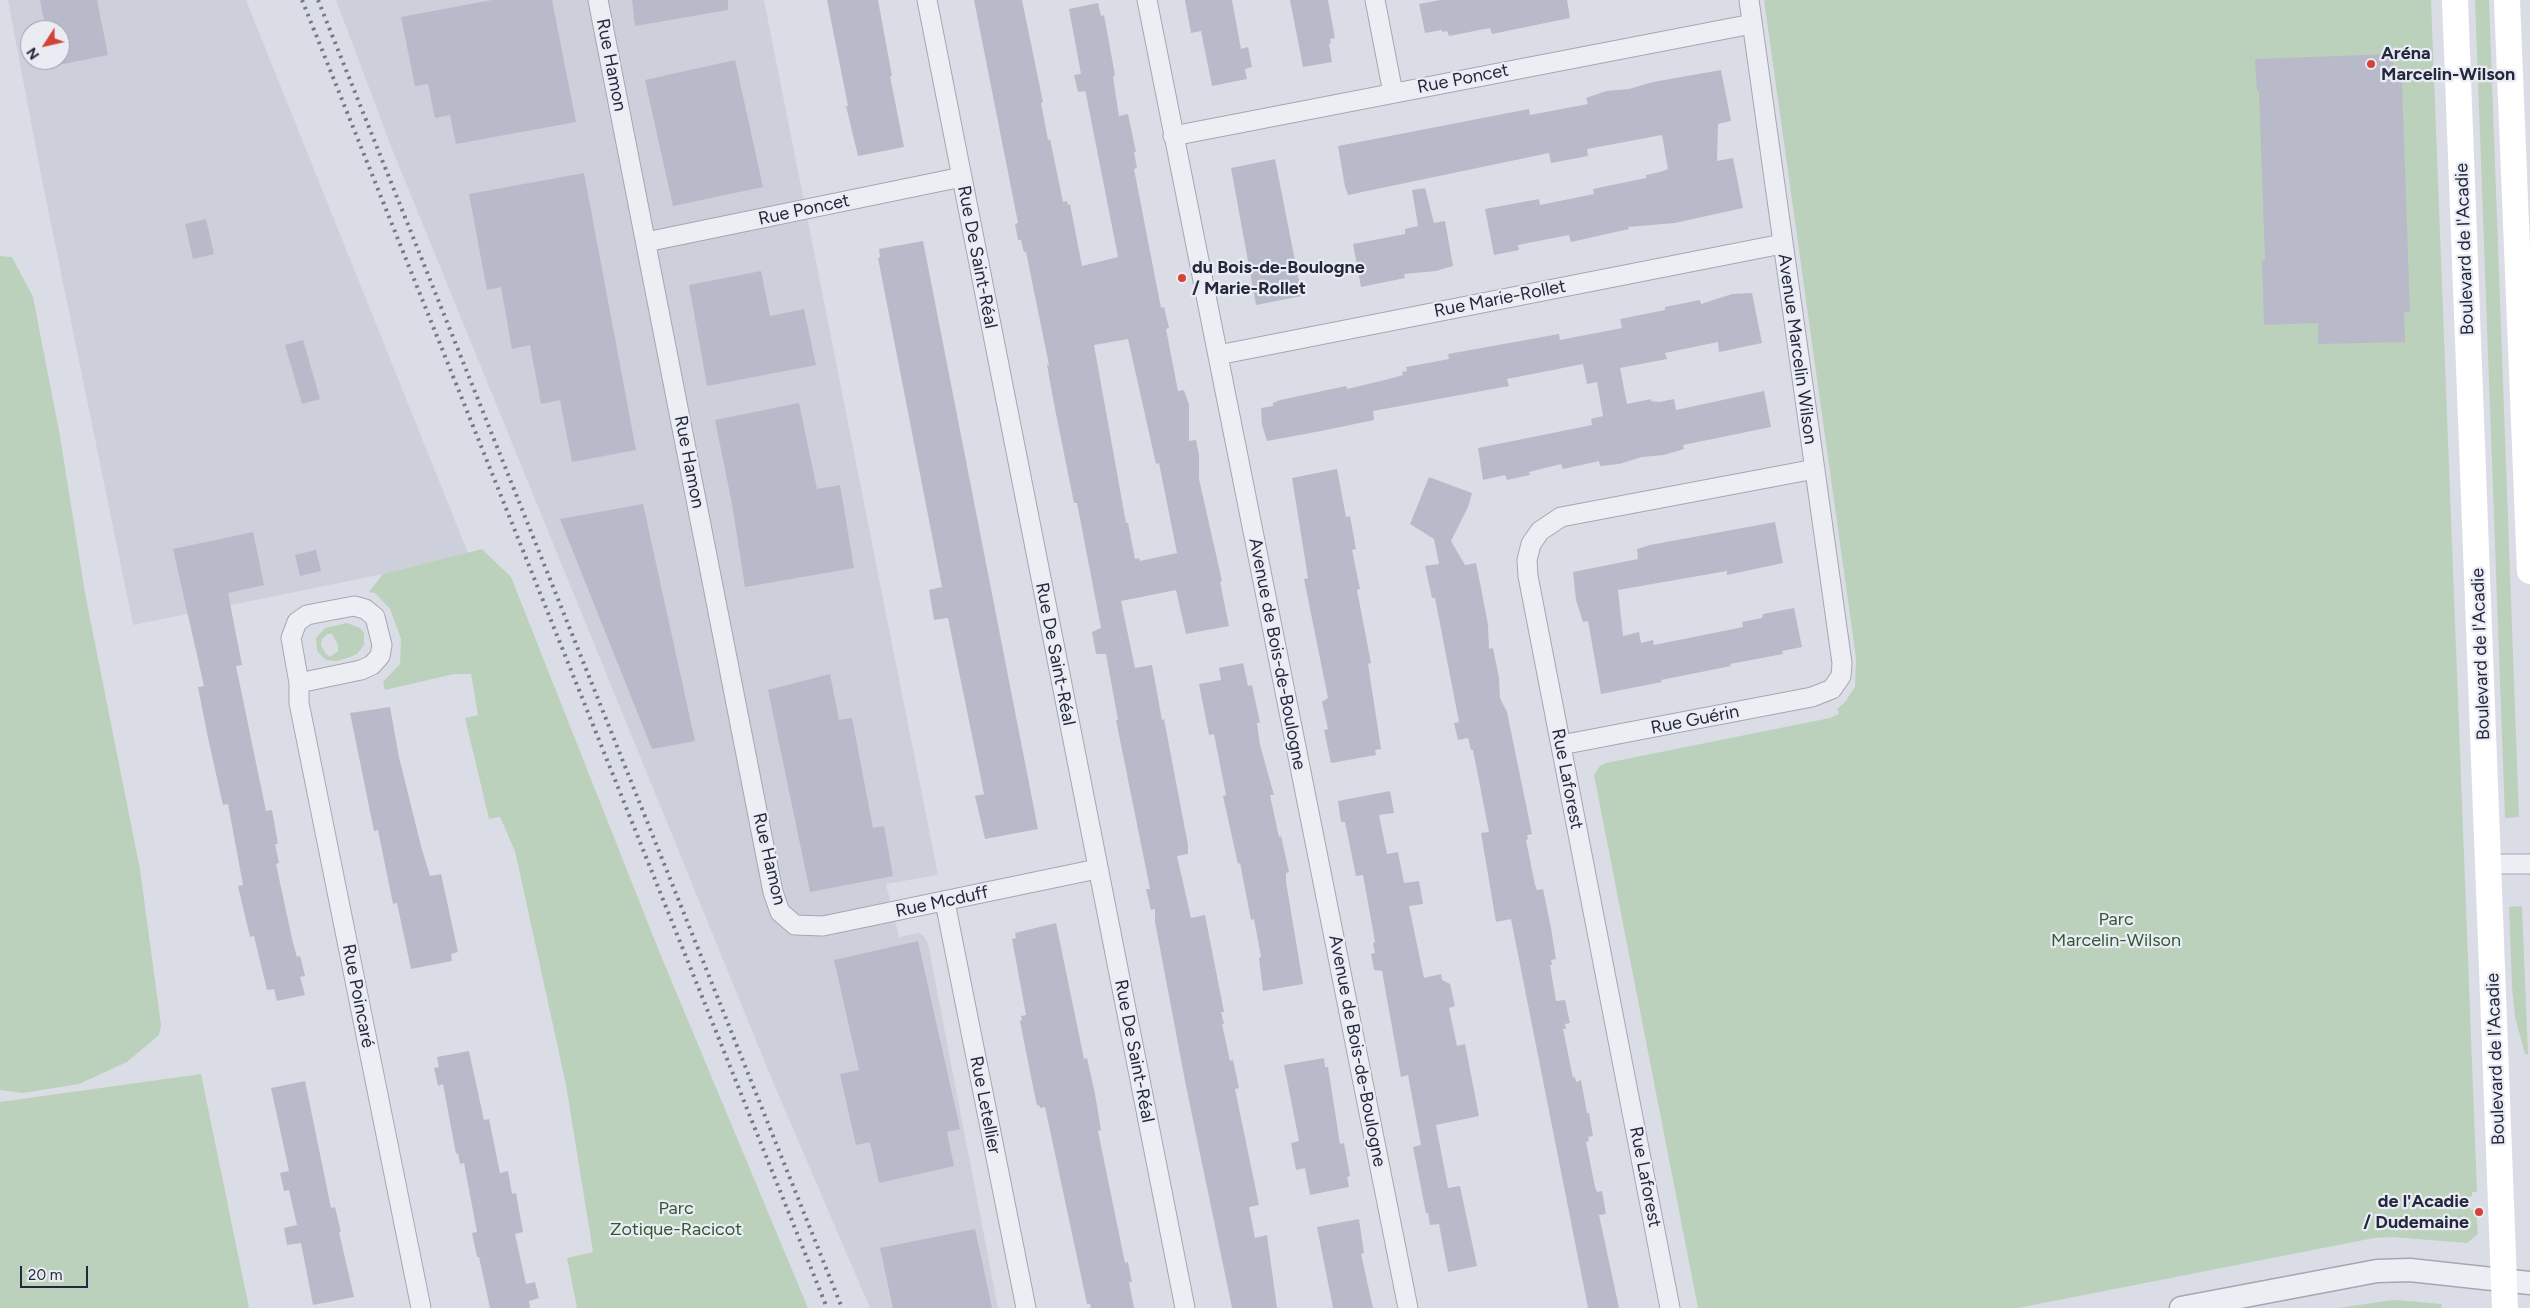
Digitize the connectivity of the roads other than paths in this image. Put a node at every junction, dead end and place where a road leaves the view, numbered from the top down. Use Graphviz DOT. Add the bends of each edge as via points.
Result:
graph roads {
  1 [pos="598,0"];
  2 [pos="927,0"];
  3 [pos="1147,0"];
  4 [pos="1375,0"];
  5 [pos="1749,0"];
  6 [pos="2455,0"];
  7 [pos="2507,0"];
  8 [pos="1752,24"];
  9 [pos="1393,93"];
  10 [pos="1174,136"];
  11 [pos="962,177"];
  12 [pos="646,242"];
  13 [pos="1782,244"];
  14 [pos="1218,356"];
  15 [pos="1815,469"];
  16 [pos="2530,571"];
  17 [pos="299,683"];
  18 [pos="1828,692"];
  19 [pos="1561,745"];
  20 [pos="2489,864"];
  21 [pos="2530,864"];
  22 [pos="1097,869"];
  23 [pos="945,902"];
  24 [pos="788,921"];
  25 [pos="2504,1279"];
  26 [pos="2530,1283"];
  27 [pos="421,1308"];
  28 [pos="1026,1308"];
  29 [pos="1185,1308"];
  30 [pos="1408,1308"];
  31 [pos="1670,1308"];
  32 [pos="2181,1308"];
  33 [pos="2504,1308"];
  1 -- 12 [label="street, Rue Hamon"];
  2 -- 11 [label="street, Rue De Saint-Réal"];
  3 -- 10 [label="street, Avenue de Bois-de-Boulogne"];
  4 -- 9 [label="street"];
  5 -- 8 [label="street, Avenue Marcelin Wilson"];
  6 -- 20 [label="main road, Boulevard de l'Acadie"];
  7 -- 16 [label="main road"];
  8 -- 9 [label="street, Rue Poncet"];
  8 -- 13 [label="street, Avenue Marcelin Wilson"];
  9 -- 10 [label="street, Rue Poncet"];
  10 -- 14 [label="street, Avenue de Bois-de-Boulogne"];
  11 -- 12 [label="street, Rue Poncet"];
  11 -- 22 [label="street, Rue De Saint-Réal"];
  12 -- 24 [label="street, Rue Hamon" via="773,892"];
  13 -- 14 [label="street, Rue Marie-Rollet"];
  13 -- 15 [label="street, Avenue Marcelin Wilson"];
  14 -- 30 [label="street, Avenue de Bois-de-Boulogne"];
  15 -- 18 [label="street, Avenue Marcelin Wilson" via="1842,663 1839,681"];
  15 -- 19 [label="street, Rue Laforest" via="1569,515 1540,530 1531,544 1527,568"];
  17 -- 17 [label="street, Rue Poincaré" via="372,666 380,656 382,645 375,617 354,606 302,618 294,627 291,638"];
  17 -- 27 [label="street, Rue Poincaré" via="301,713"];
  18 -- 19 [label="street, Rue Guérin"];
  19 -- 31 [label="street, Rue Laforest"];
  20 -- 21 [label="street"];
  20 -- 25 [label="main road, Boulevard de l'Acadie"];
  22 -- 23 [label="street, Rue Mcduff"];
  22 -- 29 [label="street, Rue De Saint-Réal"];
  23 -- 24 [label="street, Rue Mcduff" via="823,926 802,927"];
  23 -- 28 [label="street, Rue Letellier"];
  25 -- 26 [label="street"];
  25 -- 32 [label="street" via="2410,1270 2363,1272"];
  25 -- 33 [label="main road, Boulevard de l'Acadie"];
}
